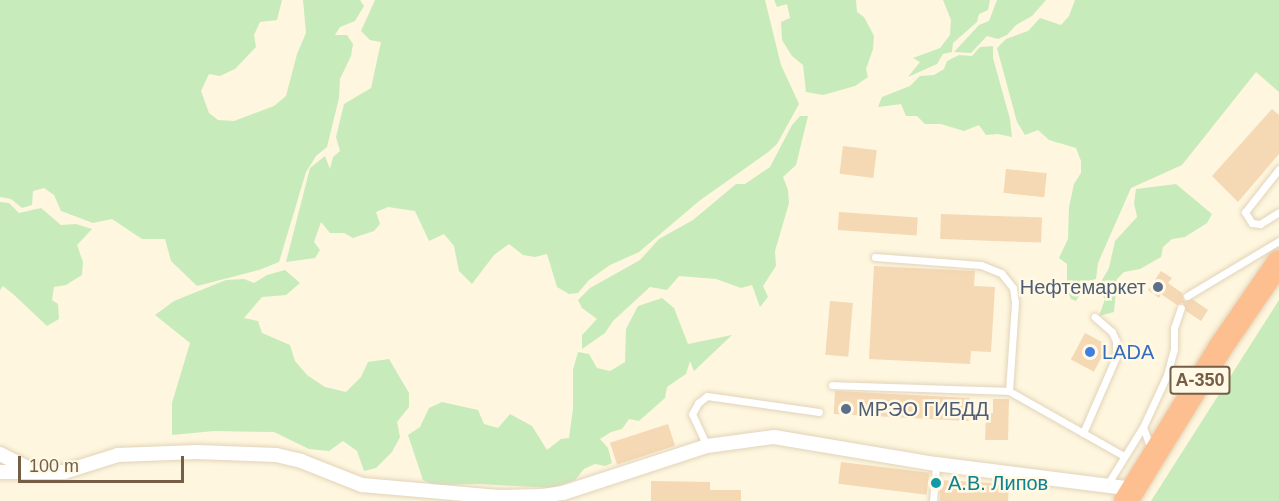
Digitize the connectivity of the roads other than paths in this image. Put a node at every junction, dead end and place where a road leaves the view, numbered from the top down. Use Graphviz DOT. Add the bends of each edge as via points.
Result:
graph roads {
  1 [pos="1279,169"];
  2 [pos="1279,212"];
  3 [pos="1279,241"];
  4 [pos="875,257"];
  5 [pos="1279,262"];
  6 [pos="1187,296"];
  7 [pos="1181,308"];
  8 [pos="1095,317"];
  9 [pos="832,385"];
  10 [pos="1009,391"];
  11 [pos="819,412"];
  12 [pos="1143,427"];
  13 [pos="1083,433"];
  14 [pos="707,446"];
  15 [pos="0,454"];
  16 [pos="1153,455"];
  17 [pos="1124,456"];
  18 [pos="936,464"];
  19 [pos="0,472"];
  20 [pos="36,472"];
  21 [pos="1107,484"];
  22 [pos="1130,495"];
  23 [pos="933,501"];
  1 -- 2 [label="lane" via="1245,212 1252,223 1260,224"];
  3 -- 6 [label="lane"];
  4 -- 10 [label="lane" via="981,265 1001,273 1013,288 1015,303"];
  5 -- 16 [label="highway, А-350"];
  7 -- 12 [label="lane" via="1167,375"];
  8 -- 13 [label="lane" via="1113,332 1116,357"];
  9 -- 10 [label="lane"];
  10 -- 13 [label="lane"];
  11 -- 14 [label="lane" via="707,396 692,414"];
  12 -- 16 [label="lane"];
  12 -- 17 [label="lane"];
  13 -- 17 [label="lane"];
  14 -- 18 [label="street" via="774,437"];
  14 -- 20 [label="street" via="543,496 498,497 362,485 276,454 118,455 64,472"];
  15 -- 20 [label="street"];
  16 -- 22 [label="highway, А-350"];
  17 -- 21 [label="lane"];
  18 -- 21 [label="street"];
  18 -- 23 [label="lane"];
  19 -- 20 [label="street"];
  21 -- 22 [label="street"];
}
